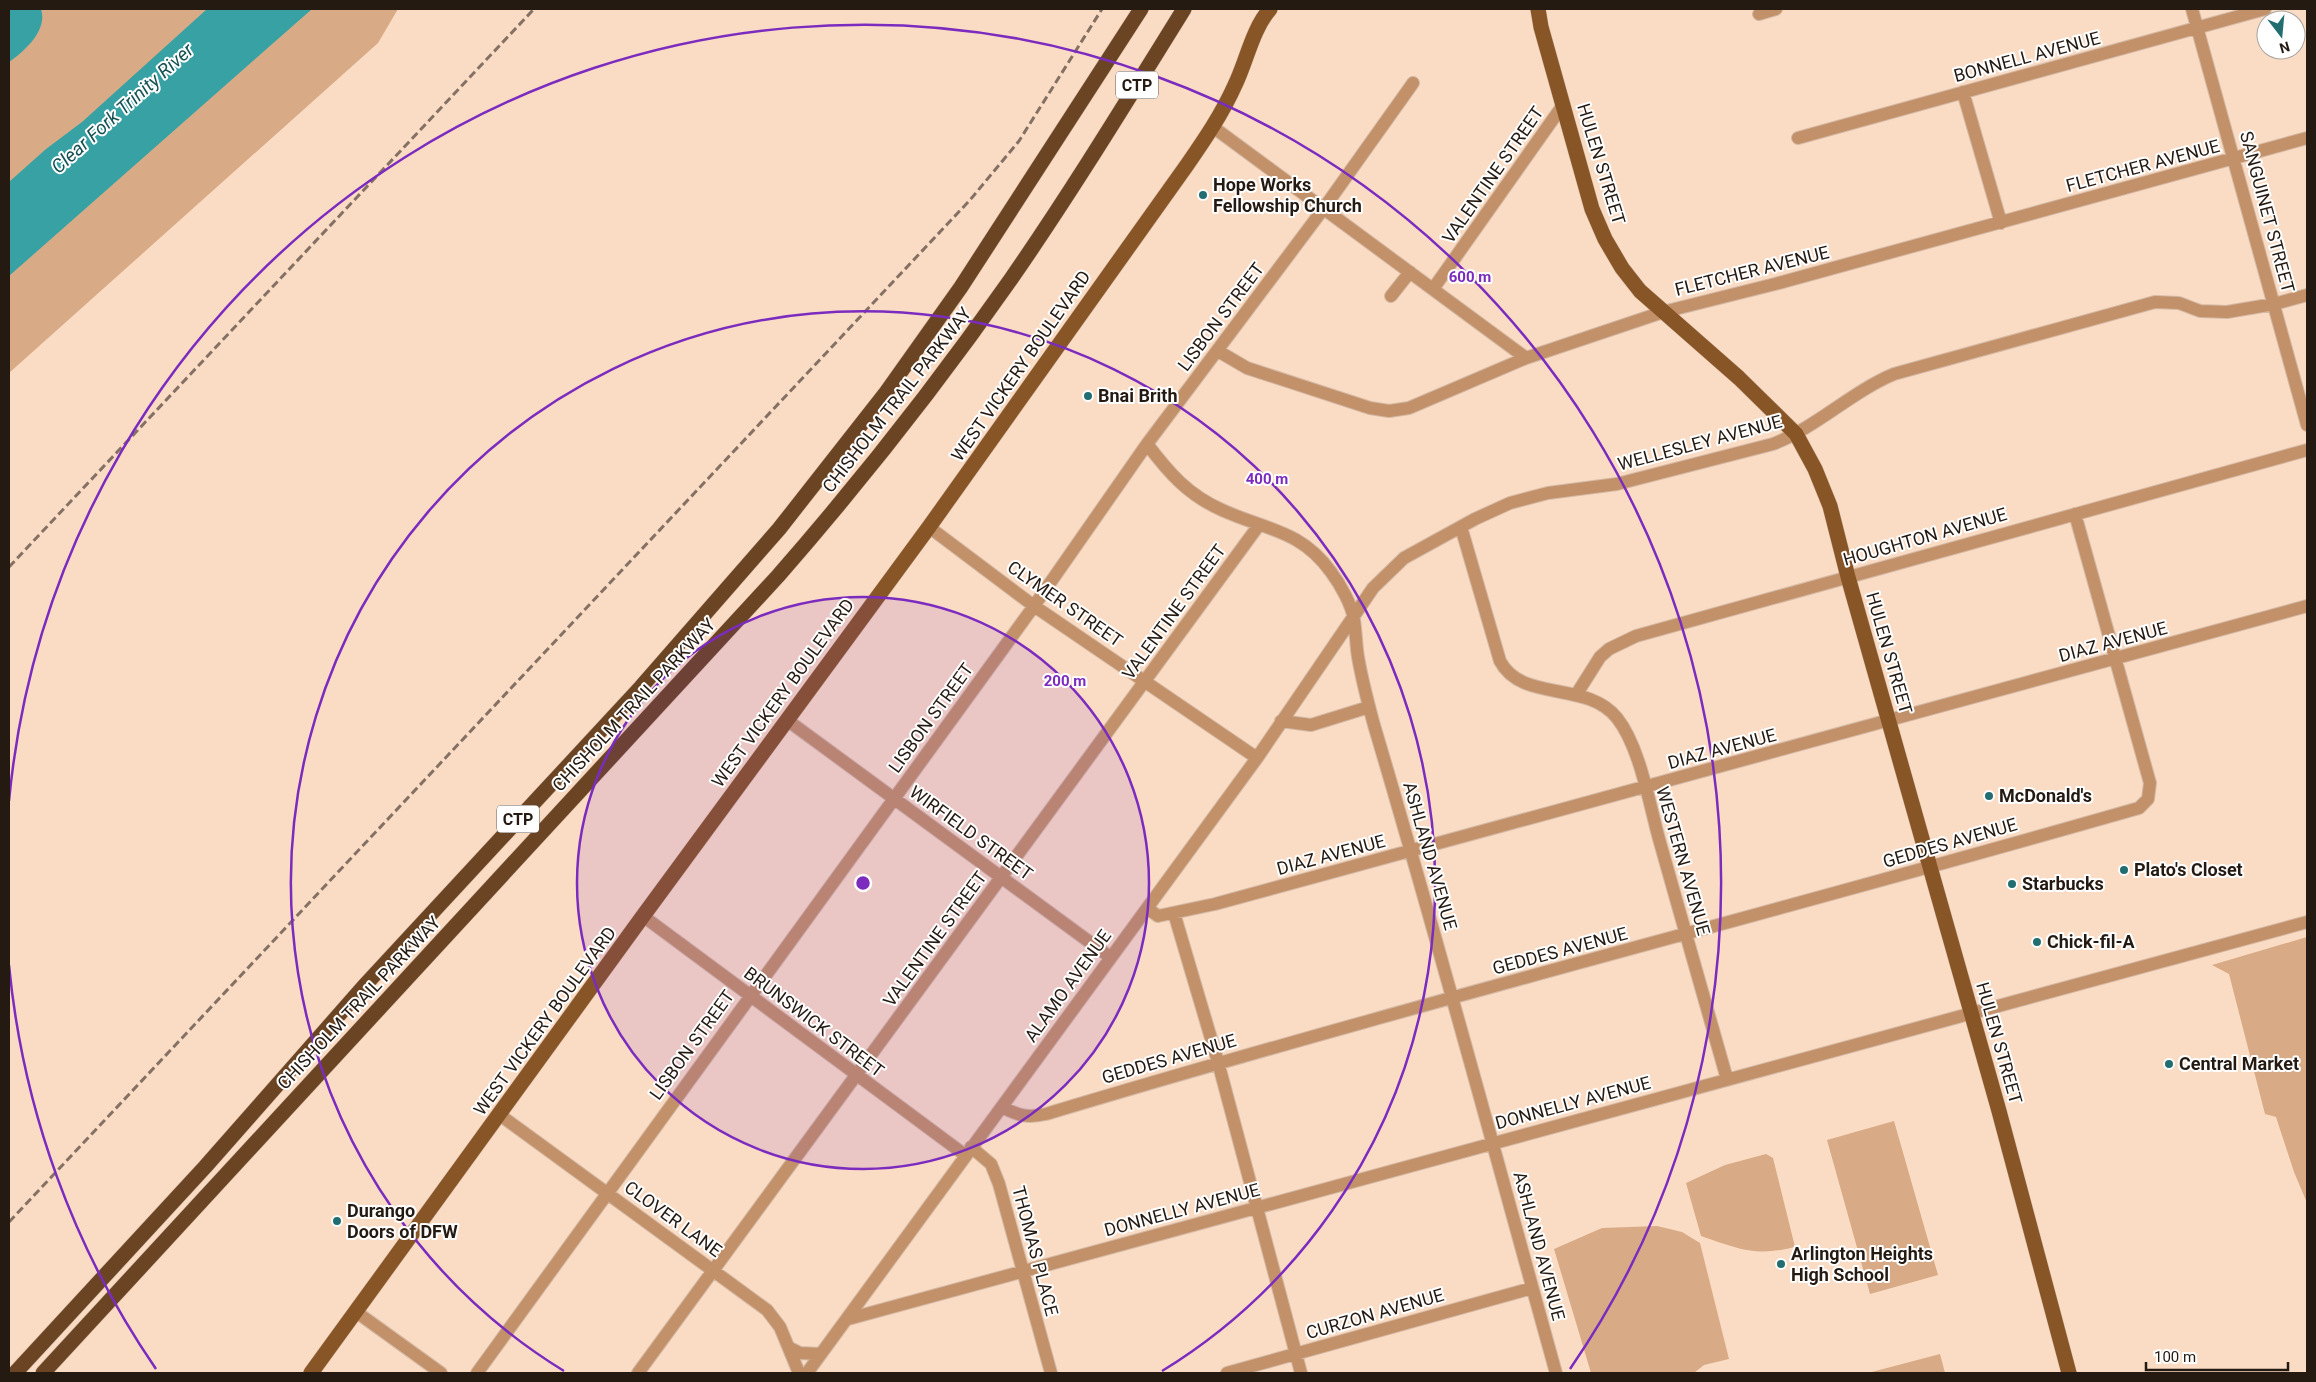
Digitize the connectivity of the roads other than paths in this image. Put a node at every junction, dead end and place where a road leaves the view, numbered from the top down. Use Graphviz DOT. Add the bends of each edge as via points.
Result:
graph roads {
  1 [pos="1141,9"];
  2 [pos="1184,9"];
  3 [pos="1776,9"];
  4 [pos="2192,9"];
  5 [pos="2265,9"];
  6 [pos="1261,12"];
  7 [pos="1537,12"];
  8 [pos="1759,14"];
  9 [pos="2197,28"];
  10 [pos="1413,83"];
  11 [pos="1963,92"];
  12 [pos="1563,105"];
  13 [pos="1213,127"];
  14 [pos="1798,138"];
  15 [pos="2307,138"];
  16 [pos="2234,159"];
  17 [pos="1324,208"];
  18 [pos="2001,222"];
  19 [pos="1410,272"];
  20 [pos="1434,289"];
  21 [pos="2307,295"];
  22 [pos="1391,296"];
  23 [pos="2274,304"];
  24 [pos="1663,312"];
  25 [pos="1218,351"];
  26 [pos="1526,358"];
  27 [pos="2307,425"];
  28 [pos="1796,434"];
  29 [pos="1147,444"];
  30 [pos="2307,450"];
  31 [pos="2076,514"];
  32 [pos="1260,525"];
  33 [pos="929,527"];
  34 [pos="1461,527"];
  35 [pos="1848,577"];
  36 [pos="1034,606"];
  37 [pos="2307,606"];
  38 [pos="1354,617"];
  39 [pos="2116,659"];
  40 [pos="1145,682"];
  41 [pos="1576,695"];
  42 [pos="1369,707"];
  43 [pos="787,720"];
  44 [pos="1280,721"];
  45 [pos="1889,722"];
  46 [pos="1256,758"];
  47 [pos="1645,788"];
  48 [pos="894,798"];
  49 [pos="1412,851"];
  50 [pos="1930,868"];
  51 [pos="1002,877"];
  52 [pos="1147,908"];
  53 [pos="1174,913"];
  54 [pos="643,916"];
  55 [pos="2307,922"];
  56 [pos="1686,935"];
  57 [pos="1110,957"];
  58 [pos="750,996"];
  59 [pos="1452,998"];
  60 [pos="1972,1013"];
  61 [pos="1218,1062"];
  62 [pos="856,1075"];
  63 [pos="1727,1079"];
  64 [pos="1002,1107"];
  65 [pos="500,1115"];
  66 [pos="1492,1144"];
  67 [pos="968,1151"];
  68 [pos="607,1192"];
  69 [pos="1256,1208"];
  70 [pos="714,1271"];
  71 [pos="1023,1272"];
  72 [pos="1532,1288"];
  73 [pos="355,1311"];
  74 [pos="848,1319"];
  75 [pos="790,1348"];
  76 [pos="62,1353"];
  77 [pos="821,1354"];
  78 [pos="1296,1354"];
  79 [pos="15,1373"];
  80 [pos="43,1373"];
  81 [pos="49,1373"];
  82 [pos="311,1373"];
  83 [pos="441,1373"];
  84 [pos="476,1373"];
  85 [pos="638,1373"];
  86 [pos="799,1373"];
  87 [pos="807,1373"];
  88 [pos="1051,1373"];
  89 [pos="1227,1373"];
  90 [pos="1301,1373"];
  91 [pos="1556,1373"];
  92 [pos="2069,1373"];
  1 -- 79 [label="highway, CHISHOLM TRAIL PARKWAY / CTP" via="992,241 879,402 808,494 720,598"];
  2 -- 76 [label="highway, CHISHOLM TRAIL PARKWAY / CTP" via="1012,277 886,448 778,576"];
  3 -- 8 [label="street"];
  4 -- 9 [label="street, SANGUINET STREET"];
  5 -- 9 [label="street, BONNELL AVENUE"];
  6 -- 13 [label="main road, WEST VICKERY BOULEVARD" via="1247,57"];
  7 -- 12 [label="main road, HULEN STREET"];
  9 -- 11 [label="street, BONNELL AVENUE"];
  9 -- 16 [label="street, SANGUINET STREET"];
  10 -- 17 [label="street, LISBON STREET"];
  11 -- 14 [label="street, BONNELL AVENUE"];
  11 -- 18 [label="street"];
  12 -- 20 [label="street, VALENTINE STREET"];
  12 -- 24 [label="main road, HULEN STREET" via="1592,209 1605,240 1640,291"];
  13 -- 17 [label="street"];
  13 -- 33 [label="main road, WEST VICKERY BOULEVARD"];
  15 -- 16 [label="street, FLETCHER AVENUE"];
  16 -- 18 [label="street, FLETCHER AVENUE"];
  16 -- 23 [label="street, SANGUINET STREET"];
  17 -- 19 [label="street"];
  17 -- 25 [label="street, LISBON STREET"];
  18 -- 24 [label="street, FLETCHER AVENUE"];
  19 -- 20 [label="street"];
  19 -- 22 [label="street"];
  20 -- 26 [label="street"];
  21 -- 23 [label="street, WELLESLEY AVENUE"];
  23 -- 27 [label="street, SANGUINET STREET"];
  23 -- 28 [label="street, WELLESLEY AVENUE" via="2227,312 2200,311 2179,303 2155,302 1894,374"];
  24 -- 26 [label="street, FLETCHER AVENUE"];
  24 -- 28 [label="main road, HULEN STREET" via="1739,378"];
  25 -- 26 [label="street, FLETCHER AVENUE" via="1272,378 1389,411 1428,401"];
  25 -- 29 [label="street, LISBON STREET"];
  28 -- 34 [label="street, WELLESLEY AVENUE" via="1725,458 1617,484 1548,493 1510,503"];
  28 -- 35 [label="main road, HULEN STREET" via="1830,506"];
  29 -- 32 [label="street, ASHLAND AVENUE" via="1181,485 1221,510"];
  29 -- 36 [label="street, LISBON STREET"];
  30 -- 31 [label="street, HOUGHTON AVENUE"];
  31 -- 35 [label="street, HOUGHTON AVENUE"];
  31 -- 39 [label="street"];
  32 -- 38 [label="street, ASHLAND AVENUE" via="1287,534 1318,555 1333,574"];
  32 -- 40 [label="street, VALENTINE STREET"];
  33 -- 36 [label="street, CLYMER STREET"];
  33 -- 43 [label="main road, WEST VICKERY BOULEVARD"];
  34 -- 38 [label="street, WELLESLEY AVENUE" via="1404,558 1373,588"];
  34 -- 41 [label="street, WESTERN AVENUE" via="1504,669 1516,680"];
  35 -- 41 [label="street, HOUGHTON AVENUE" via="1636,636 1600,657"];
  35 -- 45 [label="main road, HULEN STREET"];
  36 -- 40 [label="street, CLYMER STREET"];
  36 -- 48 [label="street, LISBON STREET"];
  37 -- 39 [label="street, DIAZ AVENUE"];
  38 -- 42 [label="street, ASHLAND AVENUE" via="1358,658"];
  38 -- 44 [label="street, ALAMO AVENUE"];
  39 -- 45 [label="street, DIAZ AVENUE"];
  39 -- 50 [label="street, GEDDES AVENUE" via="2150,783 2146,802 2139,808"];
  40 -- 46 [label="street, CLYMER STREET"];
  40 -- 51 [label="street, VALENTINE STREET"];
  41 -- 47 [label="street, WESTERN AVENUE" via="1604,705 1622,724 1633,747"];
  42 -- 44 [label="street" via="1311,725"];
  42 -- 49 [label="street, ASHLAND AVENUE"];
  43 -- 48 [label="street, WIRFIELD STREET"];
  43 -- 54 [label="main road, WEST VICKERY BOULEVARD"];
  44 -- 46 [label="street, ALAMO AVENUE"];
  45 -- 47 [label="street, DIAZ AVENUE"];
  45 -- 50 [label="main road, HULEN STREET"];
  46 -- 52 [label="street, ALAMO AVENUE"];
  47 -- 49 [label="street, DIAZ AVENUE"];
  47 -- 56 [label="street, WESTERN AVENUE"];
  48 -- 51 [label="street, WIRFIELD STREET"];
  48 -- 58 [label="street, LISBON STREET"];
  49 -- 53 [label="street, DIAZ AVENUE"];
  49 -- 59 [label="street, ASHLAND AVENUE"];
  50 -- 56 [label="street, GEDDES AVENUE"];
  50 -- 60 [label="main road, HULEN STREET"];
  51 -- 57 [label="street, WIRFIELD STREET"];
  51 -- 62 [label="street, VALENTINE STREET"];
  52 -- 53 [label="street, DIAZ AVENUE" via="1158,916"];
  52 -- 57 [label="street, ALAMO AVENUE"];
  53 -- 61 [label="street"];
  54 -- 58 [label="street, BRUNSWICK STREET"];
  54 -- 65 [label="main road, WEST VICKERY BOULEVARD"];
  55 -- 60 [label="street, DONNELLY AVENUE"];
  56 -- 59 [label="street, GEDDES AVENUE"];
  56 -- 63 [label="street, WESTERN AVENUE"];
  57 -- 64 [label="street, ALAMO AVENUE"];
  58 -- 62 [label="street, BRUNSWICK STREET"];
  58 -- 68 [label="street, LISBON STREET"];
  59 -- 61 [label="street, GEDDES AVENUE"];
  59 -- 66 [label="street, ASHLAND AVENUE"];
  60 -- 63 [label="street, DONNELLY AVENUE"];
  60 -- 92 [label="main road, HULEN STREET"];
  61 -- 64 [label="street, GEDDES AVENUE" via="1030,1117"];
  61 -- 69 [label="street"];
  62 -- 67 [label="street, BRUNSWICK STREET"];
  62 -- 70 [label="street, VALENTINE STREET"];
  63 -- 66 [label="street, DONNELLY AVENUE"];
  64 -- 67 [label="street, ALAMO AVENUE"];
  65 -- 68 [label="street, CLOVER LANE"];
  65 -- 73 [label="main road, WEST VICKERY BOULEVARD"];
  66 -- 69 [label="street, DONNELLY AVENUE"];
  66 -- 72 [label="street, ASHLAND AVENUE"];
  67 -- 71 [label="street, THOMAS PLACE" via="991,1164"];
  67 -- 74 [label="street, ALAMO AVENUE"];
  68 -- 70 [label="street, CLOVER LANE"];
  68 -- 84 [label="street, LISBON STREET"];
  69 -- 71 [label="street, DONNELLY AVENUE"];
  69 -- 78 [label="street"];
  70 -- 75 [label="street, CLOVER LANE" via="767,1310"];
  70 -- 85 [label="street, VALENTINE STREET"];
  71 -- 74 [label="street, DONNELLY AVENUE"];
  71 -- 88 [label="street, THOMAS PLACE"];
  72 -- 78 [label="street, CURZON AVENUE"];
  72 -- 91 [label="street, ASHLAND AVENUE"];
  73 -- 82 [label="main road, WEST VICKERY BOULEVARD"];
  73 -- 83 [label="street"];
  74 -- 77 [label="street, ALAMO AVENUE"];
  75 -- 77 [label="street" via="800,1353"];
  75 -- 86 [label="street, CLOVER LANE"];
  76 -- 80 [label="highway, CHISHOLM TRAIL PARKWAY / CTP"];
  76 -- 81 [label="highway"];
  77 -- 87 [label="street, ALAMO AVENUE"];
  78 -- 89 [label="street, CURZON AVENUE"];
  78 -- 90 [label="street"];
}
